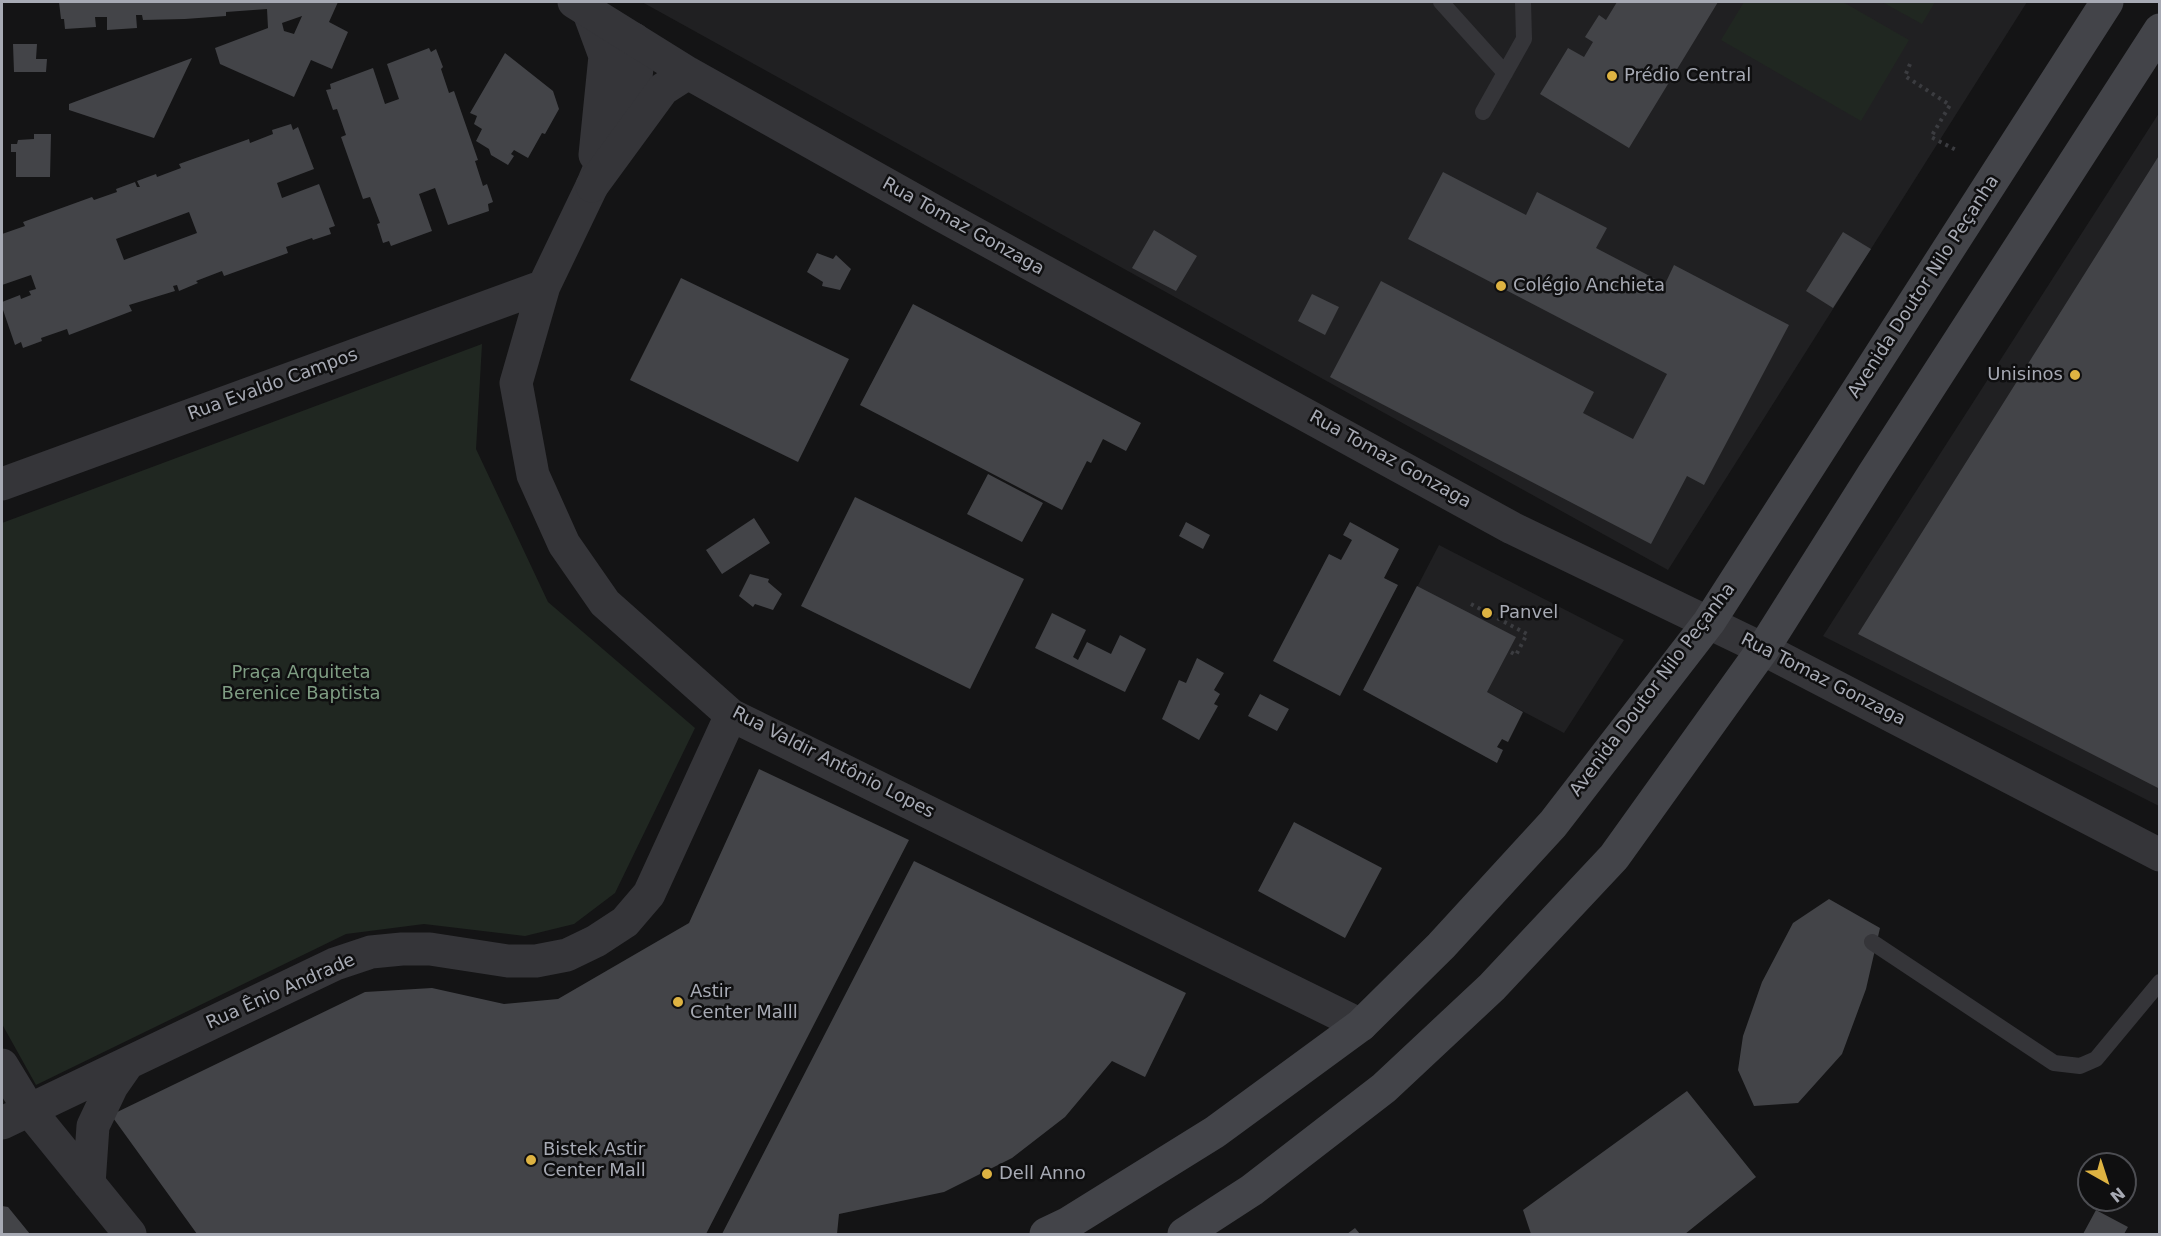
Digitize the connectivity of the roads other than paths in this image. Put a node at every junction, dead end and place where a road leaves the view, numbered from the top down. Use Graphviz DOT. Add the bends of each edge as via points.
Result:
graph roads {
  1 [pos="1442,2"];
  2 [pos="1523,2"];
  3 [pos="2108,2"];
  4 [pos="581,6"];
  5 [pos="2160,30"];
  6 [pos="634,39"];
  7 [pos="688,73"];
  8 [pos="1505,73"];
  9 [pos="1483,112"];
  10 [pos="592,186"];
  11 [pos="544,286"];
  12 [pos="2,484"];
  13 [pos="1708,622"];
  14 [pos="1763,649"];
  15 [pos="731,715"];
  16 [pos="2160,855"];
  17 [pos="1872,942"];
  18 [pos="2160,982"];
  19 [pos="1361,1025"];
  20 [pos="128,1063"];
  21 [pos="2,1065"];
  22 [pos="16,1117"];
  23 [pos="89,1184"];
  24 [pos="130,1234"];
  25 [pos="1046,1234"];
  26 [pos="1184,1234"];
  1 -- 8 [label="lane"];
  2 -- 8 [label="lane" via="1524,39"];
  3 -- 13 [label="main road, Avenida Doutor Nilo Peçanha"];
  4 -- 6 [label="street, Rua Tomaz Gonzaga"];
  4 -- 10 [label="street, Rua Valdir Antônio Lopes" via="605,56"];
  5 -- 14 [label="main road"];
  6 -- 7 [label="street, Rua Tomaz Gonzaga"];
  6 -- 10 [label="street, Rua Valdir Antônio Lopes" via="635,85"];
  7 -- 10 [label="street" via="663,89"];
  7 -- 13 [label="street, Rua Tomaz Gonzaga" via="1512,528"];
  8 -- 9 [label="lane"];
  10 -- 11 [label="street, Rua Valdir Antônio Lopes"];
  11 -- 12 [label="street, Rua Evaldo Campos"];
  11 -- 15 [label="street, Rua Valdir Antônio Lopes" via="516,383 533,475 564,544 605,603"];
  13 -- 14 [label="street, Rua Tomaz Gonzaga"];
  13 -- 19 [label="main road, Avenida Doutor Nilo Peçanha" via="1553,824 1441,946"];
  14 -- 16 [label="street, Rua Tomaz Gonzaga"];
  14 -- 26 [label="main road" via="1614,857 1492,987 1384,1088 1252,1190"];
  15 -- 19 [label="street, Rua Valdir Antônio Lopes"];
  15 -- 20 [label="street, Rua Ênio Andrade" via="649,894 624,922 596,941 567,955 536,961 508,961 430,949 371,952 335,964"];
  17 -- 18 [label="lane" via="2054,1063 2080,1066 2096,1059"];
  19 -- 25 [label="main road, Avenida Doutor Nilo Peçanha" via="1215,1132"];
  20 -- 22 [label="street, Rua Ênio Andrade"];
  20 -- 23 [label="street" via="93,1126"];
  21 -- 22 [label="street"];
  22 -- 23 [label="street"];
  23 -- 24 [label="street"];
}
